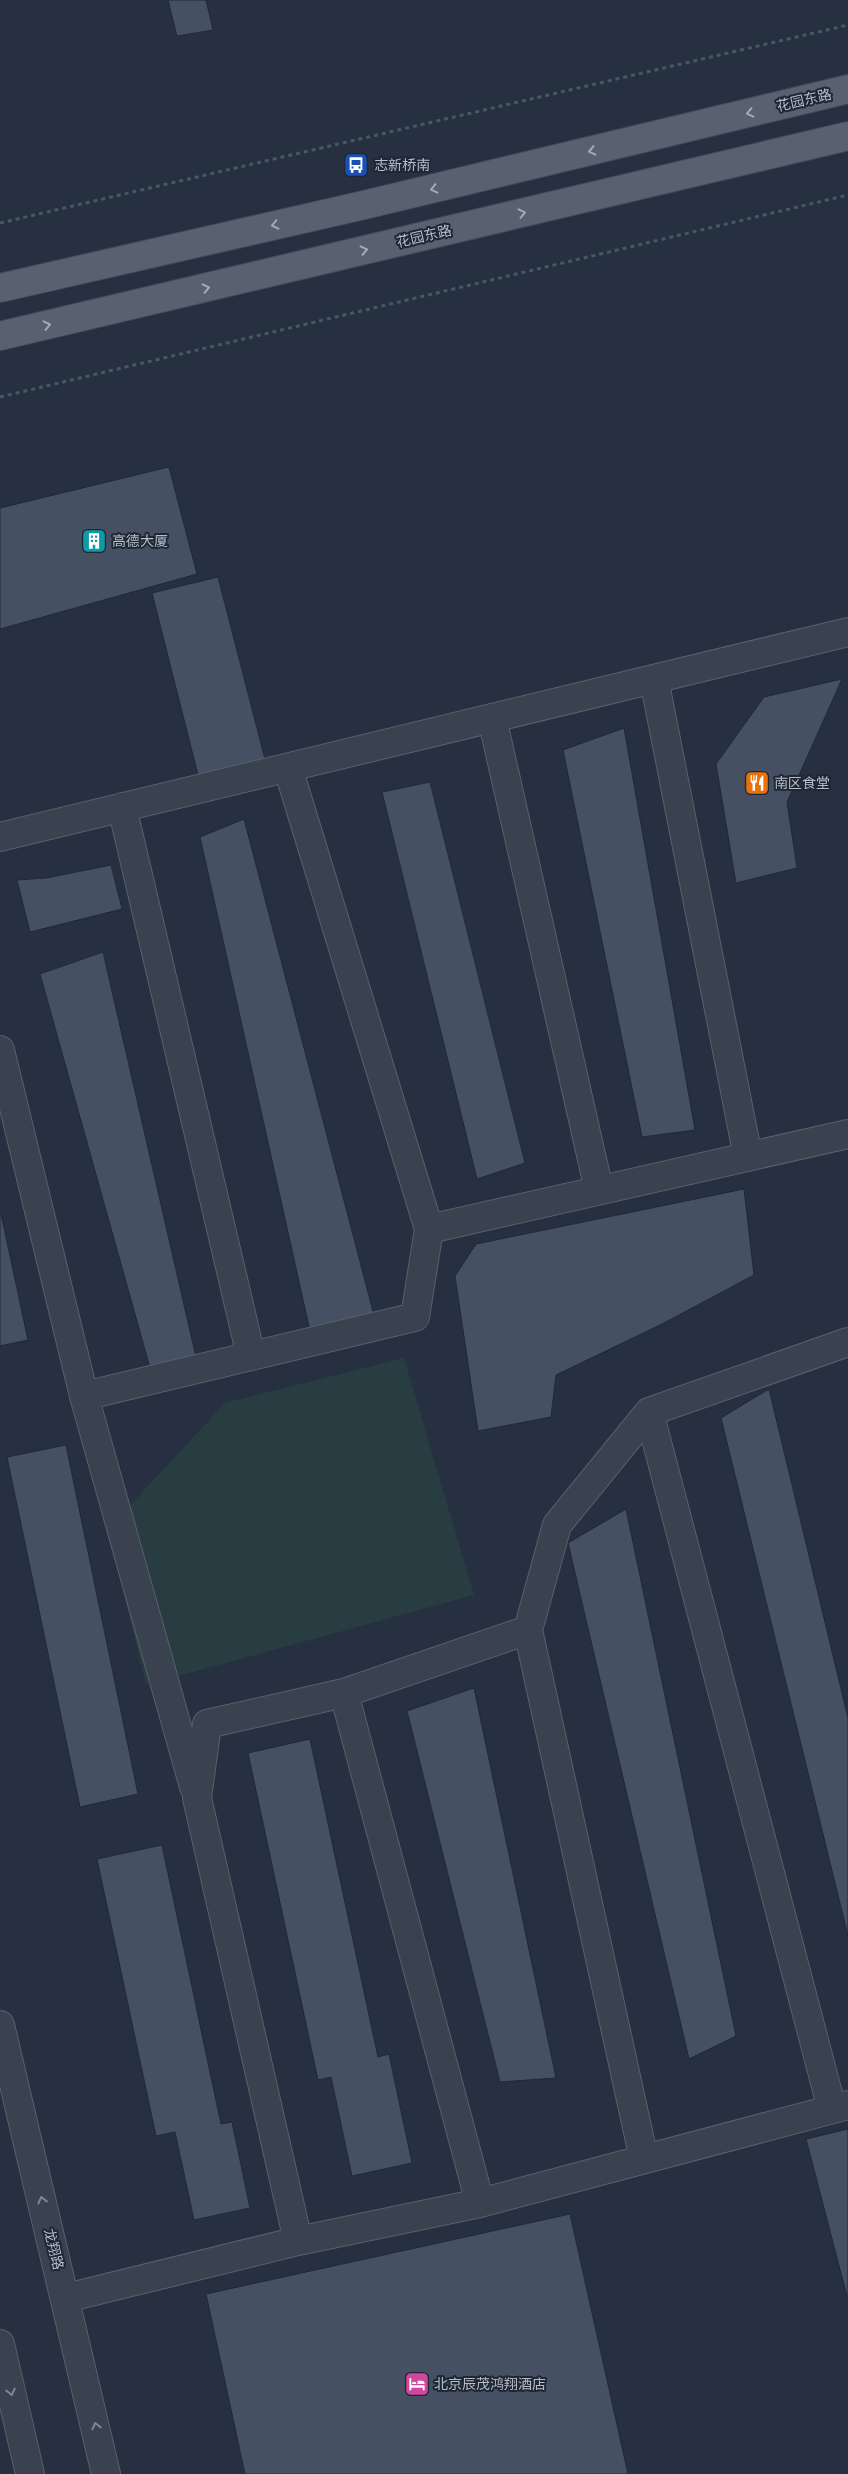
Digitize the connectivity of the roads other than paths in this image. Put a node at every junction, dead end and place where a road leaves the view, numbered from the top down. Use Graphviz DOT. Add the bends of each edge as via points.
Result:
graph roads {
  1 [pos="848,89"];
  2 [pos="848,136"];
  3 [pos="0,288"];
  4 [pos="0,336"];
  5 [pos="848,632"];
  6 [pos="654,679"];
  7 [pos="492,718"];
  8 [pos="288,768"];
  9 [pos="122,808"];
  10 [pos="0,837"];
  11 [pos="0,1050"];
  12 [pos="848,1134"];
  13 [pos="748,1157"];
  14 [pos="599,1190"];
  15 [pos="429,1229"];
  16 [pos="848,1342"];
  17 [pos="251,1356"];
  18 [pos="84,1396"];
  19 [pos="649,1412"];
  20 [pos="528,1630"];
  21 [pos="344,1693"];
  22 [pos="198,1798"];
  23 [pos="0,2025"];
  24 [pos="840,2107"];
  25 [pos="644,2159"];
  26 [pos="480,2203"];
  27 [pos="298,2241"];
  28 [pos="66,2298"];
  29 [pos="0,2344"];
  30 [pos="30,2474"];
  31 [pos="106,2474"];
  1 -- 3 [label="main road, 花园东路, one-way"];
  4 -- 2 [label="main road, 花园东路, one-way"];
  5 -- 6 [label="street"];
  6 -- 7 [label="street"];
  6 -- 13 [label="street"];
  7 -- 8 [label="street"];
  7 -- 14 [label="street"];
  8 -- 9 [label="street"];
  8 -- 15 [label="street"];
  9 -- 10 [label="street"];
  9 -- 17 [label="street"];
  11 -- 18 [label="street"];
  12 -- 13 [label="street"];
  13 -- 14 [label="street"];
  14 -- 15 [label="street"];
  15 -- 17 [label="street" via="415,1317"];
  16 -- 19 [label="street"];
  17 -- 18 [label="street"];
  18 -- 22 [label="street"];
  19 -- 20 [label="street" via="557,1525"];
  19 -- 24 [label="street"];
  20 -- 21 [label="street"];
  20 -- 25 [label="street"];
  21 -- 22 [label="street" via="207,1724"];
  21 -- 26 [label="street"];
  22 -- 27 [label="street"];
  28 -- 23 [label="street, 龙翔路, one-way"];
  24 -- 25 [label="street"];
  25 -- 26 [label="street"];
  26 -- 27 [label="street"];
  27 -- 28 [label="street"];
  31 -- 28 [label="street, 龙翔路, one-way"];
  29 -- 30 [label="street, one-way"];
}
